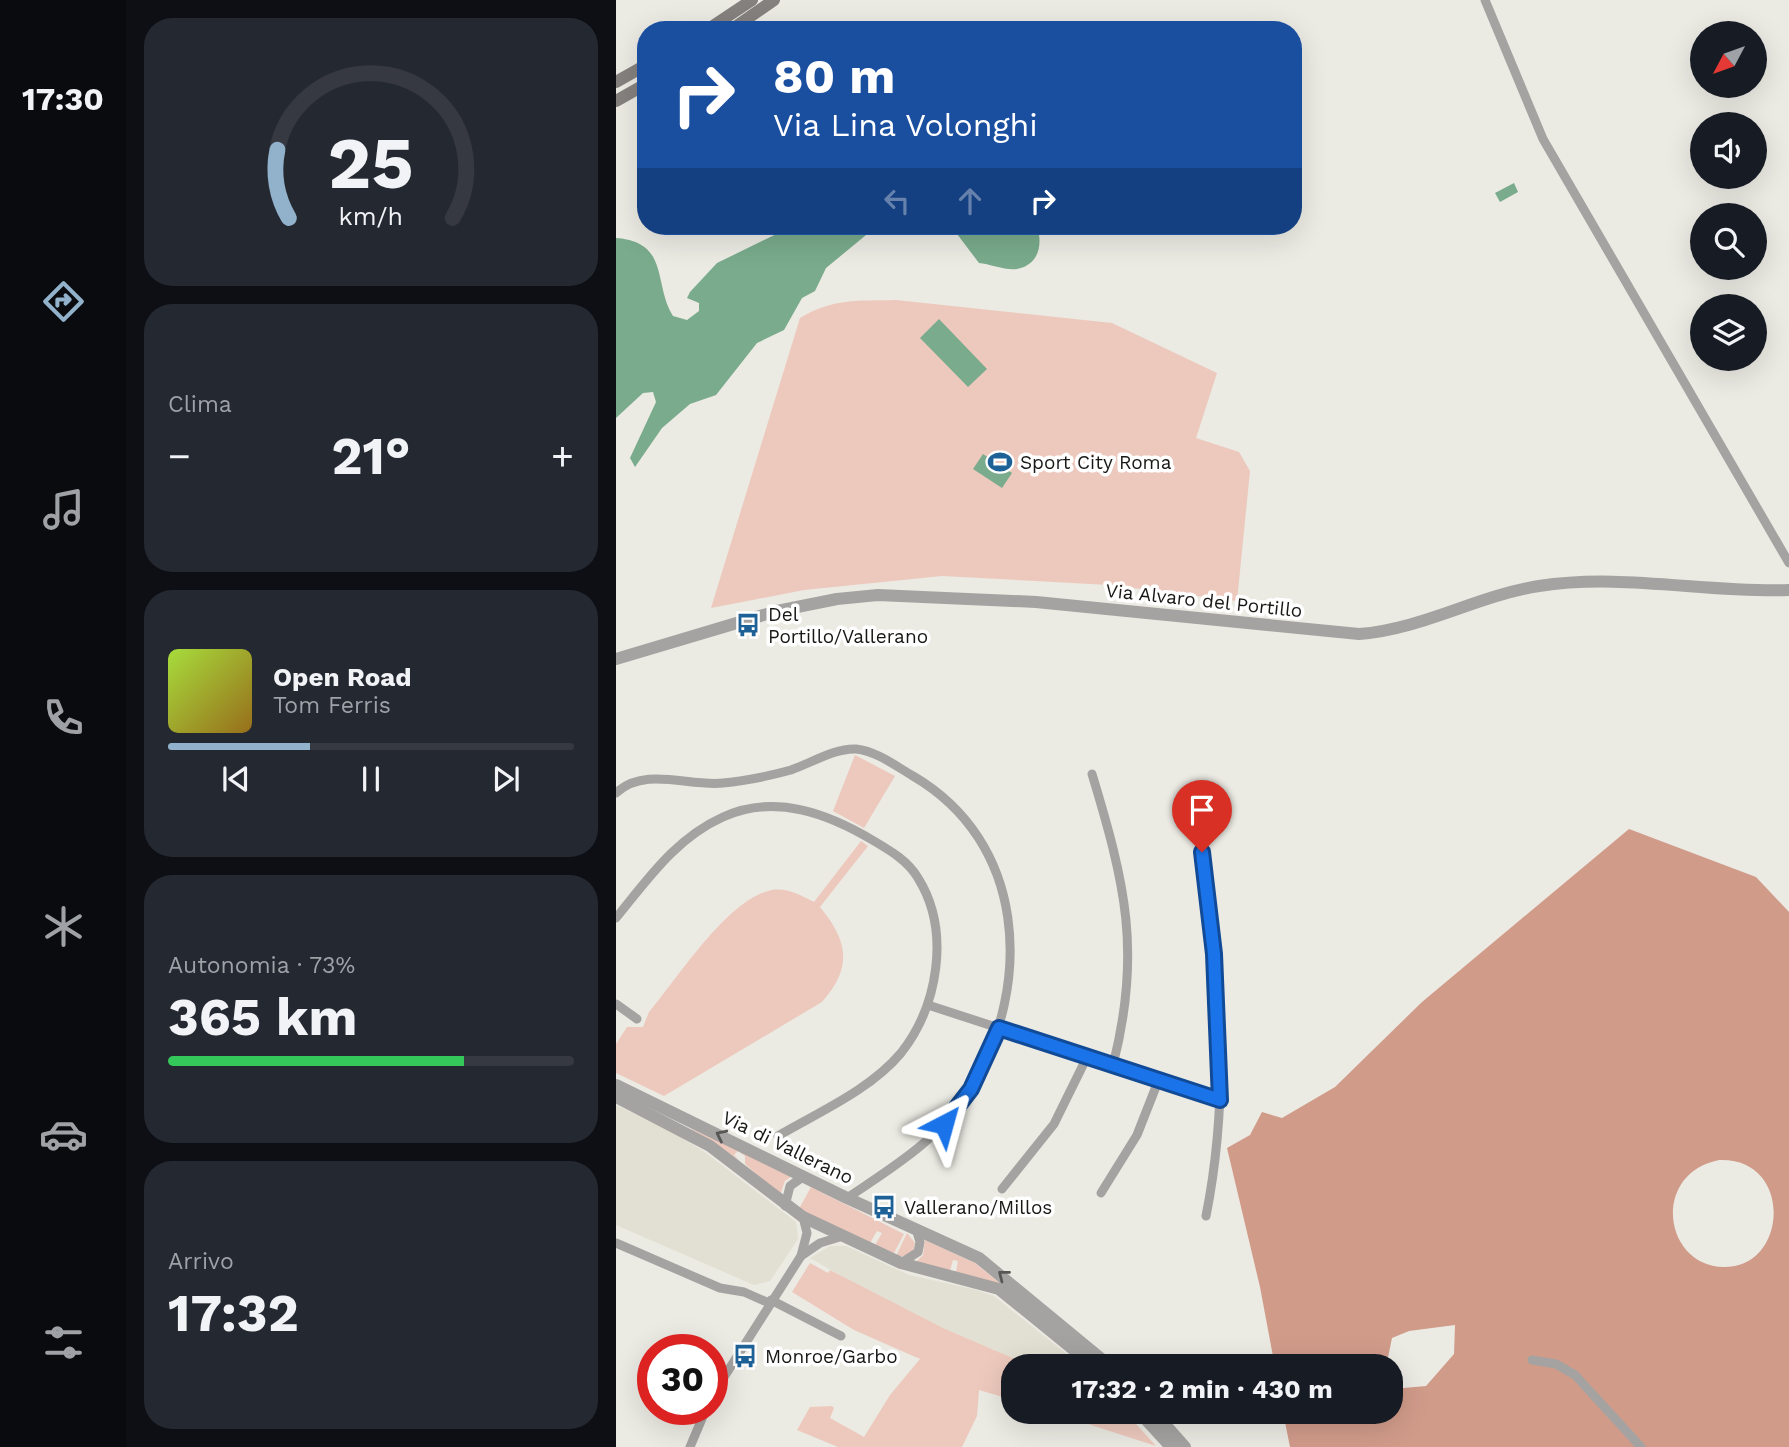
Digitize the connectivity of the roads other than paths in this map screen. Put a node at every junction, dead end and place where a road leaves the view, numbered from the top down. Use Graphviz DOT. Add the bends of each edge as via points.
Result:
graph roads {
  1 [pos="752,0"];
  2 [pos="774,0"];
  3 [pos="1485,0"];
  4 [pos="720,21"];
  5 [pos="745,21"];
  6 [pos="637,70"];
  7 [pos="616,82"];
  8 [pos="637,89"];
  9 [pos="616,101"];
  10 [pos="1789,564"];
  11 [pos="1789,590"];
  12 [pos="616,659"];
  13 [pos="1092,774"];
  14 [pos="616,793"];
  15 [pos="1196,825"];
  16 [pos="616,918"];
  17 [pos="616,1004"];
  18 [pos="928,1005"];
  19 [pos="637,1019"];
  20 [pos="999,1028"];
  21 [pos="1087,1057"];
  22 [pos="1113,1065"];
  23 [pos="1158,1079"];
  24 [pos="616,1084"];
  25 [pos="616,1097"];
  26 [pos="1220,1100"];
  27 [pos="778,1136"];
  28 [pos="804,1177"];
  29 [pos="1002,1189"];
  30 [pos="1101,1193"];
  31 [pos="847,1198"];
  32 [pos="785,1206"];
  33 [pos="1206,1216"];
  34 [pos="803,1217"];
  35 [pos="917,1231"];
  36 [pos="845,1236"];
  37 [pos="616,1243"];
  38 [pos="801,1256"];
  39 [pos="901,1263"];
  40 [pos="770,1302"];
  41 [pos="841,1336"];
  42 [pos="1080,1354"];
  43 [pos="1096,1354"];
  44 [pos="1532,1360"];
  45 [pos="728,1370"];
  46 [pos="1150,1424"];
  47 [pos="1165,1424"];
  48 [pos="699,1425"];
  49 [pos="690,1447"];
  50 [pos="1171,1447"];
  51 [pos="1185,1447"];
  52 [pos="1641,1447"];
  1 -- 4 [label="main road"];
  2 -- 5 [label="main road"];
  3 -- 10 [label="street" via="1548,147"];
  6 -- 7 [label="main road"];
  8 -- 9 [label="main road"];
  11 -- 12 [label="street, Via Alvaro del Portillo" via="1612,582 1551,584 1498,594 1411,627 1352,634 1036,602 878,595 777,611"];
  13 -- 22 [label="street" via="1120,869 1128,921 1127,992"];
  14 -- 20 [label="street" via="643,780 730,782 783,772 852,749 873,754 921,781 947,799 972,827 999,882 1009,922 1010,951"];
  15 -- 26 [label="street" via="1214,954"];
  16 -- 18 [label="street" via="669,854 719,819 764,808 817,812 900,857 921,882 936,947 936,974"];
  17 -- 19 [label="street"];
  18 -- 20 [label="street"];
  18 -- 27 [label="street" via="907,1045 886,1069"];
  20 -- 21 [label="street"];
  20 -- 31 [label="street" via="975,1081 951,1117 907,1158"];
  21 -- 22 [label="street"];
  21 -- 29 [label="street" via="1054,1124"];
  22 -- 23 [label="street"];
  23 -- 26 [label="street"];
  23 -- 30 [label="street" via="1137,1135"];
  28 -- 24 [label="street, Via di Vallerano, one-way"];
  25 -- 32 [label="street, Via di Vallerano" via="718,1150"];
  26 -- 33 [label="street" via="1219,1146"];
  28 -- 31 [label="street, Via di Vallerano"];
  28 -- 32 [label="street" via="790,1186"];
  31 -- 35 [label="street, Via di Vallerano"];
  32 -- 34 [label="street, Via di Vallerano"];
  34 -- 36 [label="street, Via di Vallerano"];
  34 -- 38 [label="street" via="807,1233"];
  35 -- 39 [label="street" via="918,1252"];
  43 -- 35 [label="street, Via di Vallerano, one-way" via="990,1265"];
  36 -- 38 [label="street" via="820,1243"];
  36 -- 39 [label="street, Via di Vallerano"];
  37 -- 40 [label="street" via="720,1288"];
  38 -- 40 [label="street"];
  39 -- 42 [label="street, Via di Vallerano" via="999,1289"];
  40 -- 41 [label="street"];
  40 -- 45 [label="street"];
  44 -- 52 [label="street" via="1556,1364 1575,1375"];
  46 -- 50 [label="street"];
  47 -- 51 [label="street"];
  48 -- 49 [label="street"];
}
